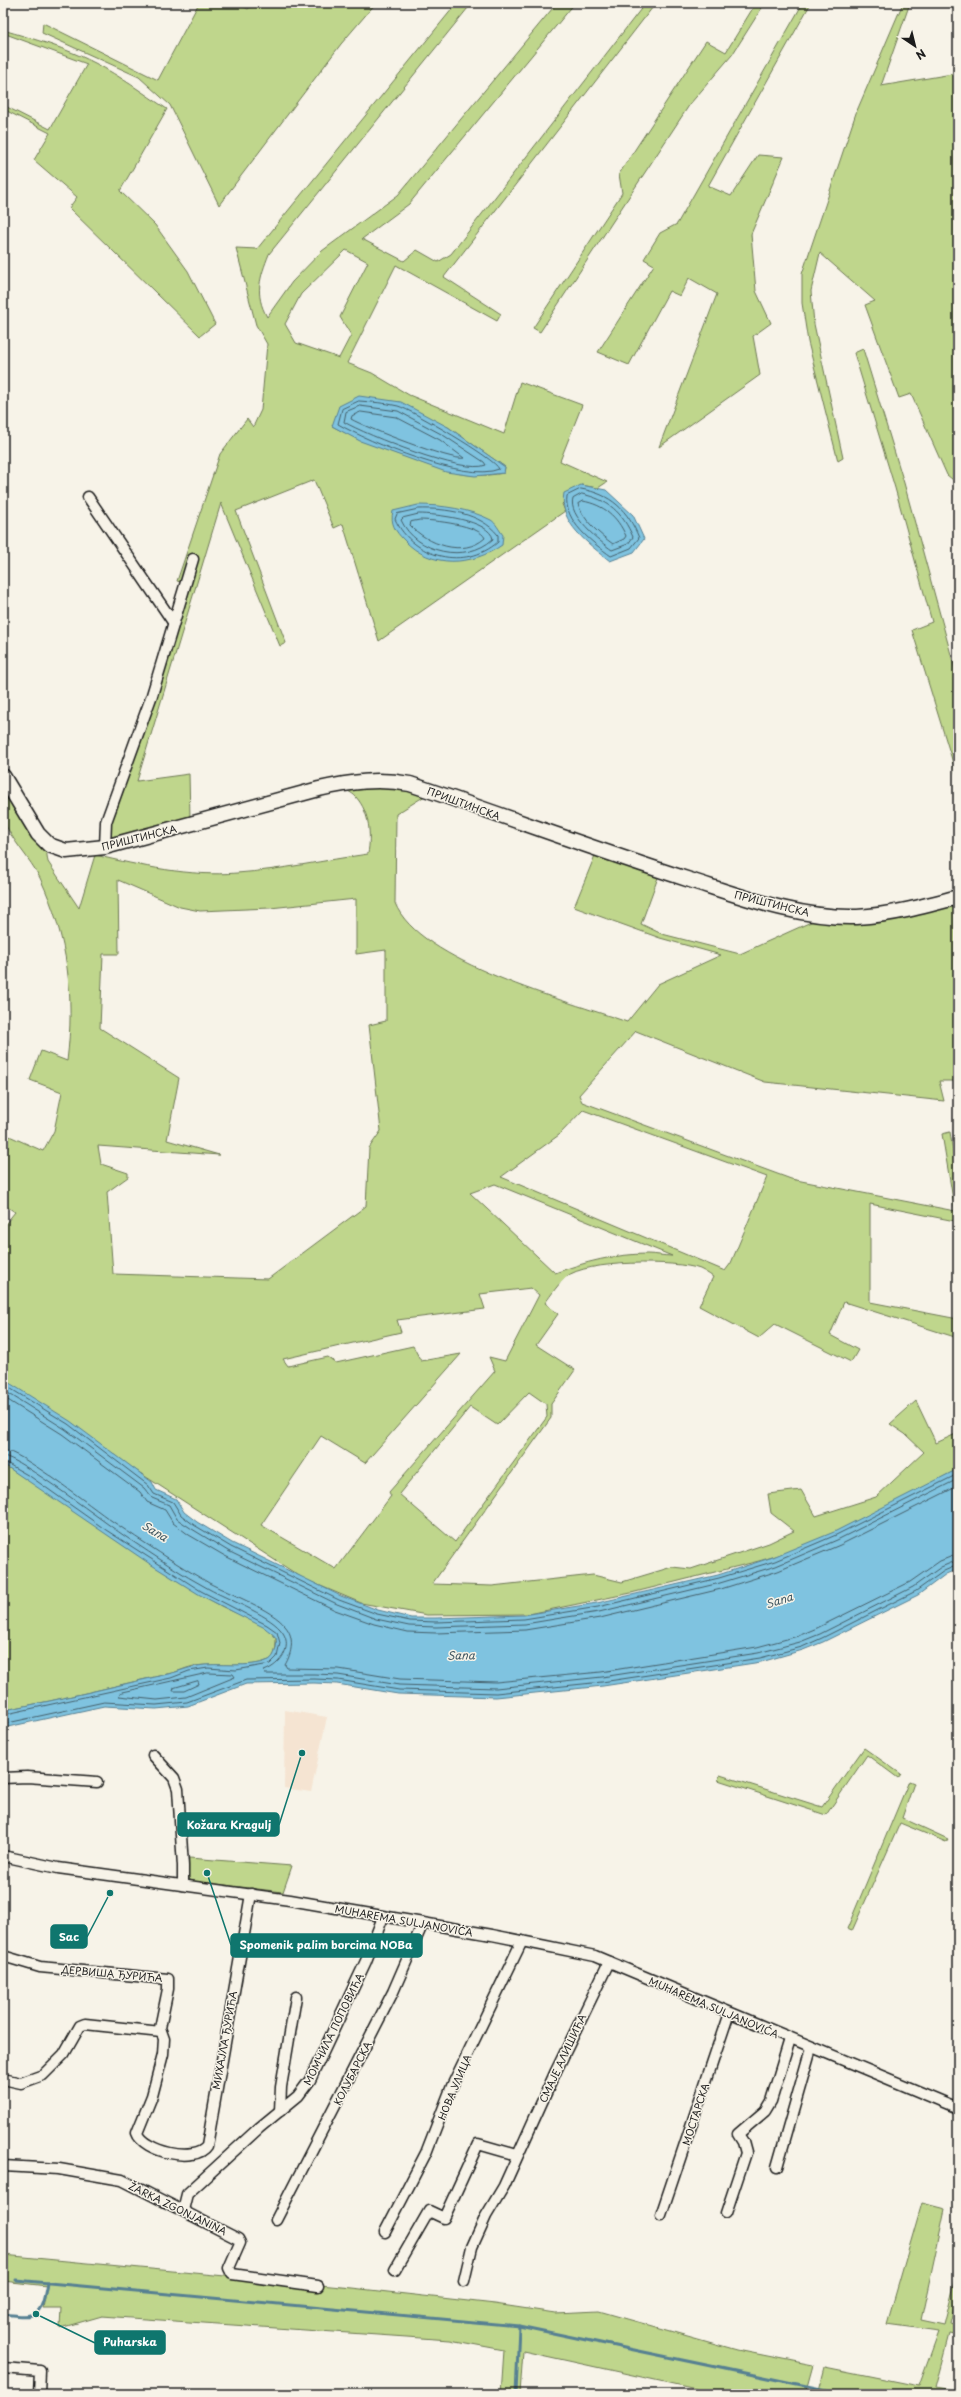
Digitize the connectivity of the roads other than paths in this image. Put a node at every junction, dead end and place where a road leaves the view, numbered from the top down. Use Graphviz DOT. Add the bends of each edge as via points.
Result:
graph roads {
  1 [pos="88,498"];
  2 [pos="193,559"];
  3 [pos="174,622"];
  4 [pos="3,776"];
  5 [pos="105,847"];
  6 [pos="958,897"];
  7 [pos="153,1754"];
  8 [pos="3,1778"];
  9 [pos="97,1782"];
  10 [pos="3,1856"];
  11 [pos="182,1885"];
  12 [pos="251,1894"];
  13 [pos="383,1917"];
  14 [pos="422,1924"];
  15 [pos="522,1941"];
  16 [pos="3,1956"];
  17 [pos="609,1962"];
  18 [pos="296,1997"];
  19 [pos="729,2013"];
  20 [pos="161,2032"];
  21 [pos="790,2039"];
  22 [pos="812,2048"];
  23 [pos="3,2079"];
  24 [pos="958,2108"];
  25 [pos="280,2111"];
  26 [pos="171,2153"];
  27 [pos="517,2155"];
  28 [pos="3,2166"];
  29 [pos="777,2167"];
  30 [pos="183,2210"];
  31 [pos="726,2213"];
  32 [pos="661,2215"];
  33 [pos="276,2220"];
  34 [pos="385,2232"];
  35 [pos="395,2270"];
  36 [pos="464,2281"];
  37 [pos="318,2286"];
  38 [pos="3,2368"];
  39 [pos="38,2394"];
  1 -- 3 [label="street"];
  2 -- 3 [label="street"];
  3 -- 5 [label="street" via="138,737 106,822"];
  4 -- 5 [label="street, ПРИШТИНСКА" via="17,796 32,827 49,845 66,851"];
  5 -- 6 [label="street, ПРИШТИНСКА" via="348,782 390,780 410,784 629,860 783,907 856,917 890,913"];
  7 -- 11 [label="street" via="174,1778 178,1789 184,1866"];
  8 -- 9 [label="street" via="27,1777"];
  10 -- 11 [label="street, MUHAREMA SULJANOVIĆA" via="58,1868"];
  11 -- 12 [label="street, MUHAREMA SULJANOVIĆA"];
  12 -- 13 [label="street, MUHAREMA SULJANOVIĆA"];
  12 -- 26 [label="street, МИХАЈЛА ЂУРИЋА" via="207,2146 201,2153 194,2155"];
  13 -- 14 [label="street, MUHAREMA SULJANOVIĆA"];
  13 -- 25 [label="street, МОМЧИЛА ПОПОВИЋА" via="366,1961 310,2080 298,2096"];
  14 -- 15 [label="street, MUHAREMA SULJANOVIĆA"];
  14 -- 33 [label="street, КОЛУБАРСКА" via="393,1992"];
  15 -- 17 [label="street, MUHAREMA SULJANOVIĆA" via="595,1956"];
  15 -- 34 [label="street, НОВА УЛИЦА" via="452,2086 426,2153"];
  16 -- 20 [label="street, ДЕРВИША ЂУРИЋА" via="40,1967 168,1979 160,2020"];
  17 -- 19 [label="street, MUHAREMA SULJANOVIĆA"];
  17 -- 27 [label="street, СМАЈЕ АЛИШИЋА"];
  18 -- 25 [label="street" via="280,2087"];
  19 -- 21 [label="street, MUHAREMA SULJANOVIĆA"];
  19 -- 32 [label="street, МОСТАРСКА"];
  20 -- 23 [label="street" via="93,2024 80,2026 64,2054 43,2075 21,2084"];
  20 -- 26 [label="street, ДЕРВИША ЂУРИЋА" via="164,2039 163,2054 152,2096 137,2133 141,2141"];
  21 -- 22 [label="street, MUHAREMA SULJANOVIĆA"];
  21 -- 31 [label="street, MUHAREMA SULJANOVIĆA" via="771,2101 765,2110 738,2134 744,2142 746,2153"];
  22 -- 24 [label="street, MUHAREMA SULJANOVIĆA"];
  22 -- 29 [label="street"];
  25 -- 30 [label="street, МОМЧИЛА ПОПОВИЋА" via="187,2194"];
  27 -- 35 [label="street" via="478,2144 444,2218 429,2211"];
  27 -- 36 [label="street, СМАЈЕ АЛИШИЋА" via="472,2247"];
  28 -- 30 [label="street, ŽARKA ZGONJANINA" via="59,2169 122,2180"];
  30 -- 37 [label="street, ŽARKA ZGONJANINA" via="235,2236 240,2243 229,2268 232,2274"];
  38 -- 39 [label="street" via="40,2371"];
}
